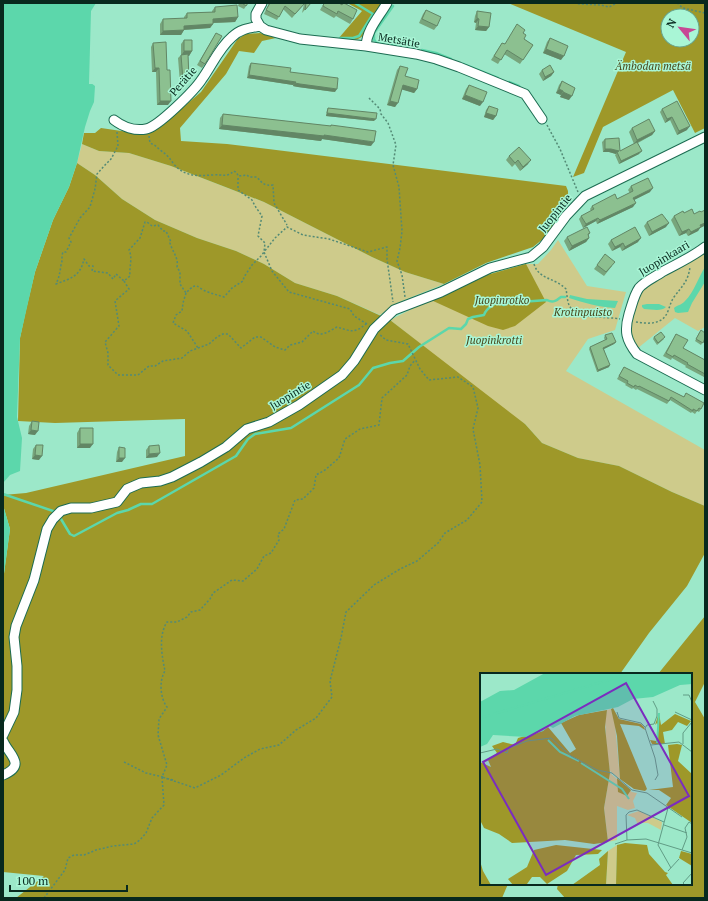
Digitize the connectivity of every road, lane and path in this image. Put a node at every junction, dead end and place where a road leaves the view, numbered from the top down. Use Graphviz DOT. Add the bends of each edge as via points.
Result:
graph roads {
  1 [pos="262,3"];
  2 [pos="387,3"];
  3 [pos="574,3"];
  4 [pos="617,3"];
  5 [pos="677,3"];
  6 [pos="705,13"];
  7 [pos="260,26"];
  8 [pos="366,46"];
  9 [pos="369,98"];
  10 [pos="542,119"];
  11 [pos="114,120"];
  12 [pos="147,129"];
  13 [pos="705,137"];
  14 [pos="238,176"];
  15 [pos="583,198"];
  16 [pos="287,225"];
  17 [pos="705,247"];
  18 [pos="264,252"];
  19 [pos="531,257"];
  20 [pos="688,259"];
  21 [pos="124,282"];
  22 [pos="186,293"];
  23 [pos="406,305"];
  24 [pos="394,310"];
  25 [pos="628,320"];
  26 [pos="370,327"];
  27 [pos="198,348"];
  28 [pos="415,359"];
  29 [pos="705,390"];
  30 [pos="3,735"];
  31 [pos="3,741"];
  32 [pos="124,762"];
  33 [pos="3,775"];
  34 [pos="162,777"];
  35 [pos="173,780"];
  36 [pos="44,898"];
  1 -- 7 [label="street" via="256,14"];
  2 -- 8 [label="street" via="371,27"];
  3 -- 4 [label="path" via="601,4 609,7"];
  5 -- 6 [label="path" via="683,8"];
  7 -- 8 [label="street, Metsätie" via="300,39"];
  7 -- 12 [label="street, Perätie" via="243,29 232,36 193,91"];
  8 -- 10 [label="street, Metsätie" via="436,59 504,84 525,94"];
  9 -- 23 [label="path" via="380,109 396,145 393,165 399,187 402,231 397,261 405,289"];
  10 -- 15 [label="path" via="560,149 576,189"];
  11 -- 12 [label="street" via="133,129"];
  11 -- 21 [label="path" via="118,146 111,160 97,174 90,207 80,218 69,238 71,242 66,252 63,252 62,266 56,284 75,276 84,259 89,266 93,266 92,271 108,273 113,279 116,274"];
  12 -- 14 [label="path" via="150,143 165,152 183,172 193,176 229,176 234,171"];
  13 -- 15 [label="street, Juopintie"];
  14 -- 16 [label="path" via="257,177 262,184 273,185 274,203"];
  14 -- 18 [label="path" via="238,190 252,200 262,216 258,236 264,243"];
  15 -- 19 [label="street, Juopintie" via="543,247"];
  17 -- 20 [label="street, Juopinkaari"];
  18 -- 22 [label="path" via="252,265 243,281 224,297 195,286"];
  18 -- 24 [label="path" via="287,227 303,235 329,239 368,252 387,247"];
  18 -- 26 [label="path" via="272,271 289,292 350,309 354,316"];
  19 -- 23 [label="street, Juopintie" via="490,268 441,292"];
  19 -- 25 [label="path" via="540,275 556,281 566,289 568,303 575,312 586,316"];
  20 -- 25 [label="street, Juopinkaari" via="648,280 640,287"];
  20 -- 25 [label="path" via="690,268 686,282 672,298 663,319 654,323"];
  21 -- 22 [label="path" via="130,276 129,250 140,238 147,222 166,231 178,262 180,284"];
  21 -- 27 [label="path" via="129,289 115,301 119,326 105,342 108,365 118,375 138,375 149,366 182,358"];
  22 -- 27 [label="path" via="182,311 176,315 173,323 187,331"];
  23 -- 24 [label="street, Juopintie"];
  24 -- 26 [label="street, Juopintie"];
  25 -- 29 [label="street, Juopinkaari" via="626,332 637,354"];
  26 -- 27 [label="path" via="355,332 337,327 321,335 313,331 302,342 285,350 275,348 261,337 255,337 241,348 228,334 223,334 210,344"];
  26 -- 28 [label="path" via="386,340 408,344"];
  26 -- 30 [label="street, Juopintie" via="354,361 342,374 299,405 269,422 247,429 226,447 172,477 141,483 128,489 117,502 91,508 71,508 61,511 53,519 42,544 34,580 16,626 14,637 18,690 14,712"];
  28 -- 34 [label="path" via="407,375 382,398 379,424 360,429 345,439 339,458 316,475 314,488 303,499 295,500 284,529 278,534 279,540 271,553 264,556 257,569 243,581 232,580 213,593 200,610 177,622 167,622 161,652 165,671 161,693 167,707 159,719 158,735 167,765"];
  28 -- 34 [label="path" via="429,380 458,377 473,388 478,408 473,429 480,465 482,502 467,520 445,533 438,543 417,561 374,586 346,612 330,681 332,697 316,718 296,730 279,745 260,749 221,775 195,788"];
  31 -- 33 [label="street" via="14,757 15,764 12,772"];
  32 -- 34 [label="path" via="146,773"];
  34 -- 35 [label="path"];
  34 -- 36 [label="path" via="164,805 152,818 140,840 134,844 114,846 68,858 65,870"];
}
